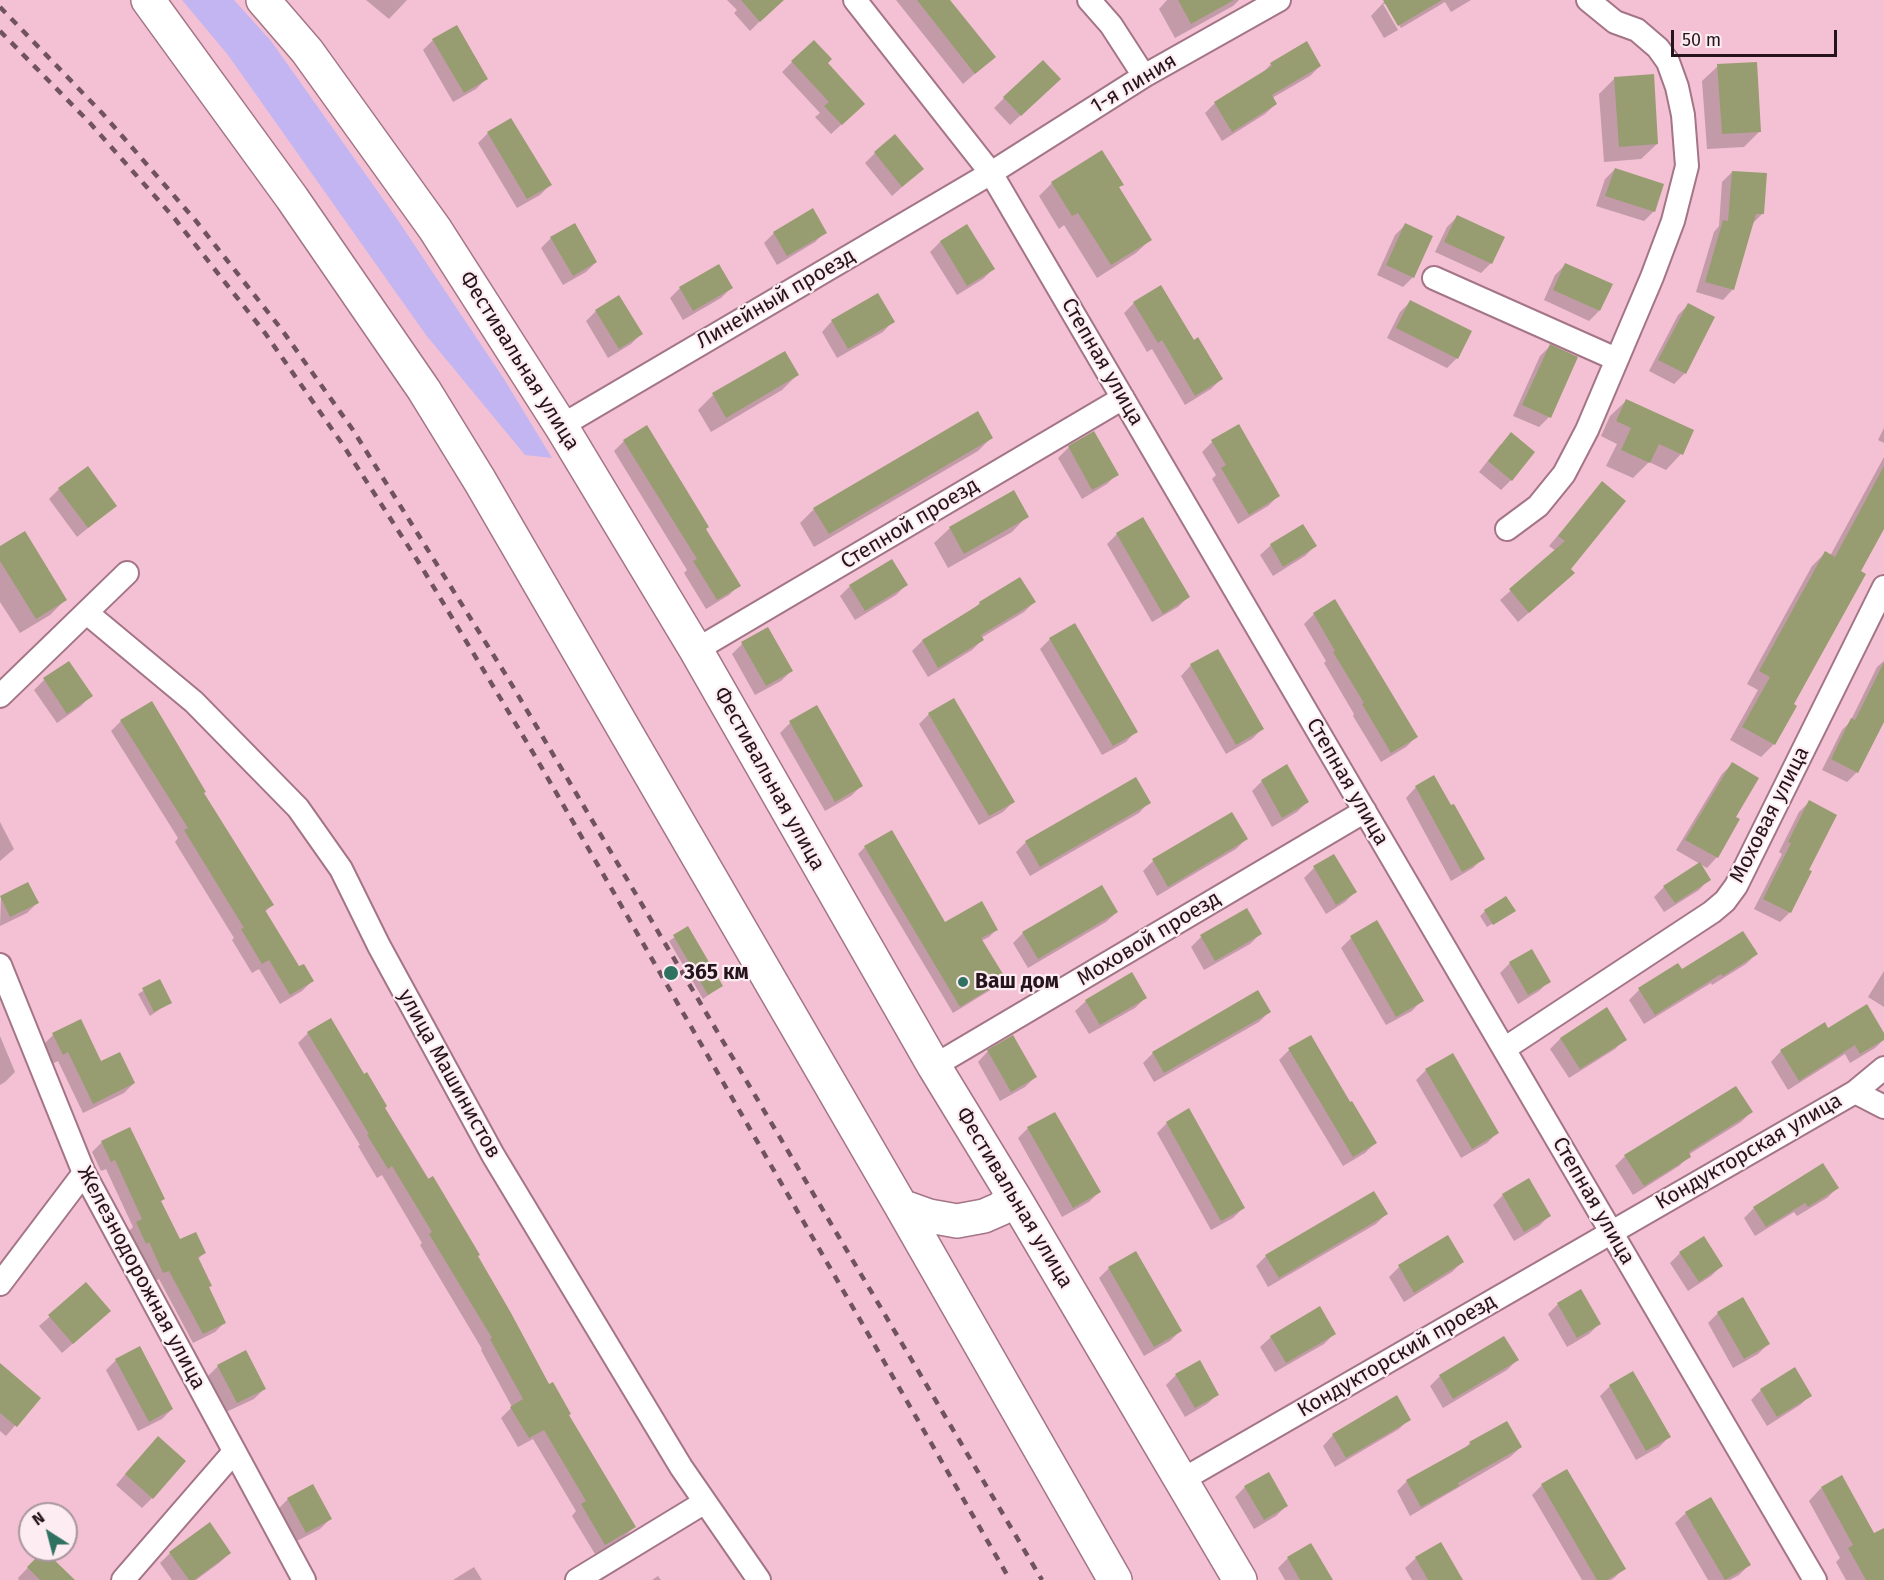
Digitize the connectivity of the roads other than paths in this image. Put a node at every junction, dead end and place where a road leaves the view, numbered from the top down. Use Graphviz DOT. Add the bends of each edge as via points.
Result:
graph roads {
  1 [pos="148,0"];
  2 [pos="263,0"];
  3 [pos="855,0"];
  4 [pos="1089,0"];
  5 [pos="1279,0"];
  6 [pos="1588,0"];
  7 [pos="1144,76"];
  8 [pos="991,173"];
  9 [pos="1434,278"];
  10 [pos="1616,359"];
  11 [pos="1123,398"];
  12 [pos="561,426"];
  13 [pos="1508,529"];
  14 [pos="127,573"];
  15 [pos="1884,587"];
  16 [pos="87,613"];
  17 [pos="696,650"];
  18 [pos="0,696"];
  19 [pos="1365,811"];
  20 [pos="0,965"];
  21 [pos="1504,1049"];
  22 [pos="934,1066"];
  23 [pos="1884,1068"];
  24 [pos="1855,1092"];
  25 [pos="1884,1107"];
  26 [pos="84,1173"];
  27 [pos="1014,1197"];
  28 [pos="901,1206"];
  29 [pos="1611,1231"];
  30 [pos="0,1284"];
  31 [pos="234,1452"];
  32 [pos="1182,1480"];
  33 [pos="705,1502"];
  34 [pos="123,1580"];
  35 [pos="304,1580"];
  36 [pos="577,1580"];
  37 [pos="759,1580"];
  38 [pos="1115,1580"];
  39 [pos="1240,1580"];
  40 [pos="1815,1580"];
  1 -- 28 [label="main road" via="292,198 424,390"];
  2 -- 12 [label="main road, Фестивальная улица" via="307,51 435,229"];
  3 -- 8 [label="street, Степная улица"];
  4 -- 7 [label="street" via="1111,25"];
  5 -- 7 [label="street, 1-я линия"];
  6 -- 10 [label="street" via="1616,22 1637,30 1668,62 1683,115 1687,166 1673,221"];
  7 -- 8 [label="street, 1-я линия"];
  8 -- 11 [label="street, Степная улица"];
  8 -- 12 [label="street, Линейный проезд"];
  9 -- 10 [label="street"];
  10 -- 13 [label="street" via="1564,474 1538,506"];
  11 -- 17 [label="street, Степной проезд"];
  11 -- 19 [label="street, Степная улица"];
  12 -- 17 [label="main road, Фестивальная улица"];
  14 -- 16 [label="street"];
  15 -- 21 [label="street, Моховая улица" via="1736,886 1725,901"];
  16 -- 18 [label="street"];
  16 -- 33 [label="street, улица Машинистов" via="194,702 298,808 340,869 493,1155"];
  17 -- 22 [label="main road, Фестивальная улица"];
  19 -- 21 [label="street, Степная улица"];
  19 -- 22 [label="street, Моховой проезд"];
  20 -- 26 [label="street, Железнодорожная улица"];
  21 -- 29 [label="street, Степная улица"];
  22 -- 27 [label="main road, Фестивальная улица"];
  23 -- 24 [label="street, Кондукторская улица"];
  24 -- 25 [label="street"];
  24 -- 29 [label="street, Кондукторская улица"];
  26 -- 30 [label="street"];
  26 -- 31 [label="street, Железнодорожная улица"];
  27 -- 28 [label="main road" via="984,1216 957,1221"];
  27 -- 32 [label="main road, Фестивальная улица"];
  28 -- 38 [label="main road"];
  29 -- 32 [label="street, Кондукторский проезд"];
  29 -- 40 [label="street, Степная улица"];
  31 -- 34 [label="street"];
  31 -- 35 [label="street, Железнодорожная улица"];
  32 -- 39 [label="main road, Фестивальная улица"];
  33 -- 36 [label="street"];
  33 -- 37 [label="street, улица Машинистов"];
}
